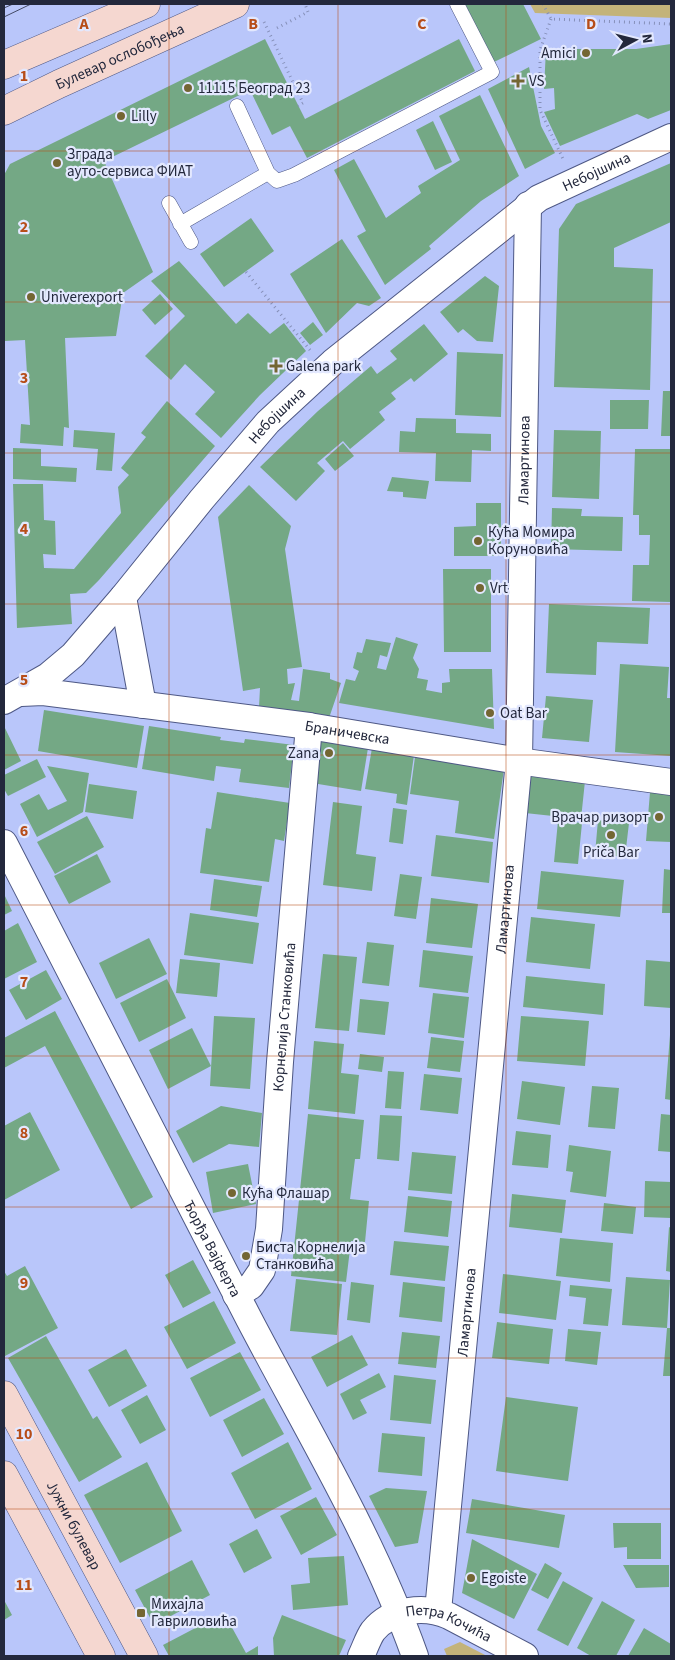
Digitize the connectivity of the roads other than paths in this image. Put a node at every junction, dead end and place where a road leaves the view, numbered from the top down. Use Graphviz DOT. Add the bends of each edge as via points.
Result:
graph roads {
  1 [pos="146,4"];
  2 [pos="235,4"];
  3 [pos="457,4"];
  4 [pos="4,65"];
  5 [pos="237,106"];
  6 [pos="4,111"];
  7 [pos="671,137"];
  8 [pos="268,173"];
  9 [pos="169,203"];
  10 [pos="528,205"];
  11 [pos="180,224"];
  12 [pos="191,242"];
  13 [pos="123,597"];
  14 [pos="8,696"];
  15 [pos="143,705"];
  16 [pos="309,726"];
  17 [pos="519,761"];
  18 [pos="671,782"];
  19 [pos="4,843"];
  20 [pos="236,1295"];
  21 [pos="4,1395"];
  22 [pos="4,1475"];
  23 [pos="438,1611"];
  24 [pos="400,1614"];
  25 [pos="364,1649"];
  26 [pos="413,1651"];
  27 [pos="101,1656"];
  28 [pos="144,1656"];
  29 [pos="525,1656"];
  1 -- 4 [label="main road"];
  2 -- 6 [label="main road, Булевар ослобођења"];
  3 -- 8 [label="lane" via="492,72 294,176 277,181"];
  5 -- 8 [label="lane"];
  7 -- 10 [label="street, Небојшина" via="564,185"];
  8 -- 11 [label="lane"];
  9 -- 11 [label="lane"];
  10 -- 13 [label="street, Небојшина" via="333,362 268,422"];
  10 -- 17 [label="street, Ламартинова"];
  11 -- 12 [label="lane"];
  13 -- 14 [label="street, Небојшина" via="73,655 48,676"];
  13 -- 15 [label="street"];
  14 -- 15 [label="street, Браничевска" via="43,692"];
  15 -- 16 [label="street, Браничевска"];
  16 -- 17 [label="street, Браничевска"];
  16 -- 20 [label="street, Корнелија Станковића" via="269,1229 262,1270 251,1286"];
  17 -- 18 [label="street, Браничевска"];
  17 -- 23 [label="street, Ламартинова"];
  19 -- 20 [label="street, Ђорђа Вајферта"];
  20 -- 24 [label="street, Ђорђа Вајферта" via="379,1565"];
  21 -- 28 [label="main road, Јужни булевар"];
  22 -- 27 [label="main road"];
  23 -- 24 [label="street, Петра Кочића" via="421,1609"];
  23 -- 26 [label="street" via="419,1624"];
  23 -- 29 [label="street, Петра Кочића"];
  24 -- 25 [label="street" via="373,1632"];
  24 -- 26 [label="street, Ђорђа Вајферта"];
  25 -- 26 [label="street" via="390,1637"];
}
